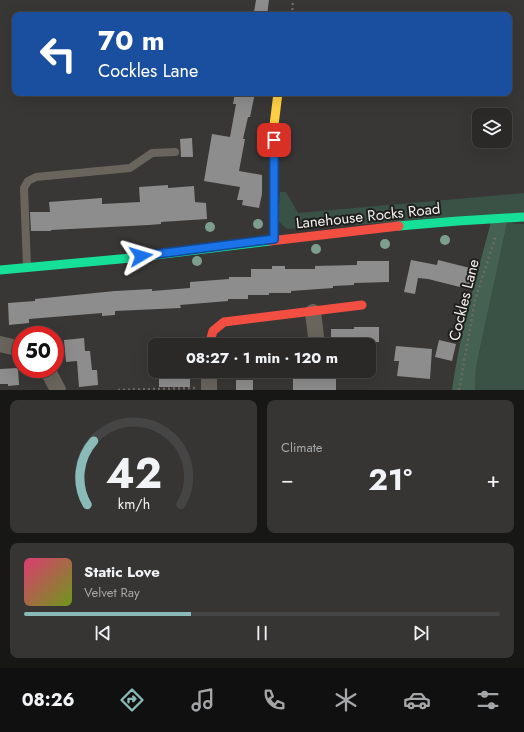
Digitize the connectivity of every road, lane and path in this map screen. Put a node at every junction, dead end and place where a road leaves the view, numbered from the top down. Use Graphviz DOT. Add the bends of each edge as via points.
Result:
graph roads {
  1 [pos="293,0"];
  2 [pos="292,12"];
  3 [pos="278,96"];
  4 [pos="174,152"];
  5 [pos="524,217"];
  6 [pos="502,218"];
  7 [pos="274,239"];
  8 [pos="27,268"];
  9 [pos="0,270"];
  10 [pos="362,305"];
  11 [pos="314,312"];
  12 [pos="211,338"];
  13 [pos="316,338"];
  14 [pos="0,344"];
  15 [pos="12,347"];
  16 [pos="52,378"];
  17 [pos="207,378"];
  18 [pos="205,389"];
  19 [pos="58,390"];
  20 [pos="118,390"];
  21 [pos="459,390"];
  1 -- 2 [label="path"];
  3 -- 7 [label="main road" via="274,125"];
  4 -- 8 [label="lane" via="152,153 130,168 36,177 28,181 24,188"];
  5 -- 6 [label="main road, Lanehouse Rocks Road"];
  6 -- 7 [label="main road, Lanehouse Rocks Road"];
  6 -- 21 [label="path, Cockles Lane" via="475,300"];
  7 -- 8 [label="main road, Lanehouse Rocks Road"];
  8 -- 9 [label="main road, Lanehouse Rocks Road"];
  10 -- 11 [label="main road"];
  11 -- 12 [label="main road" via="224,322 217,326"];
  11 -- 13 [label="street"];
  14 -- 15 [label="street"];
  16 -- 19 [label="street"];
  17 -- 18 [label="street"];
  18 -- 20 [label="path"];
}
